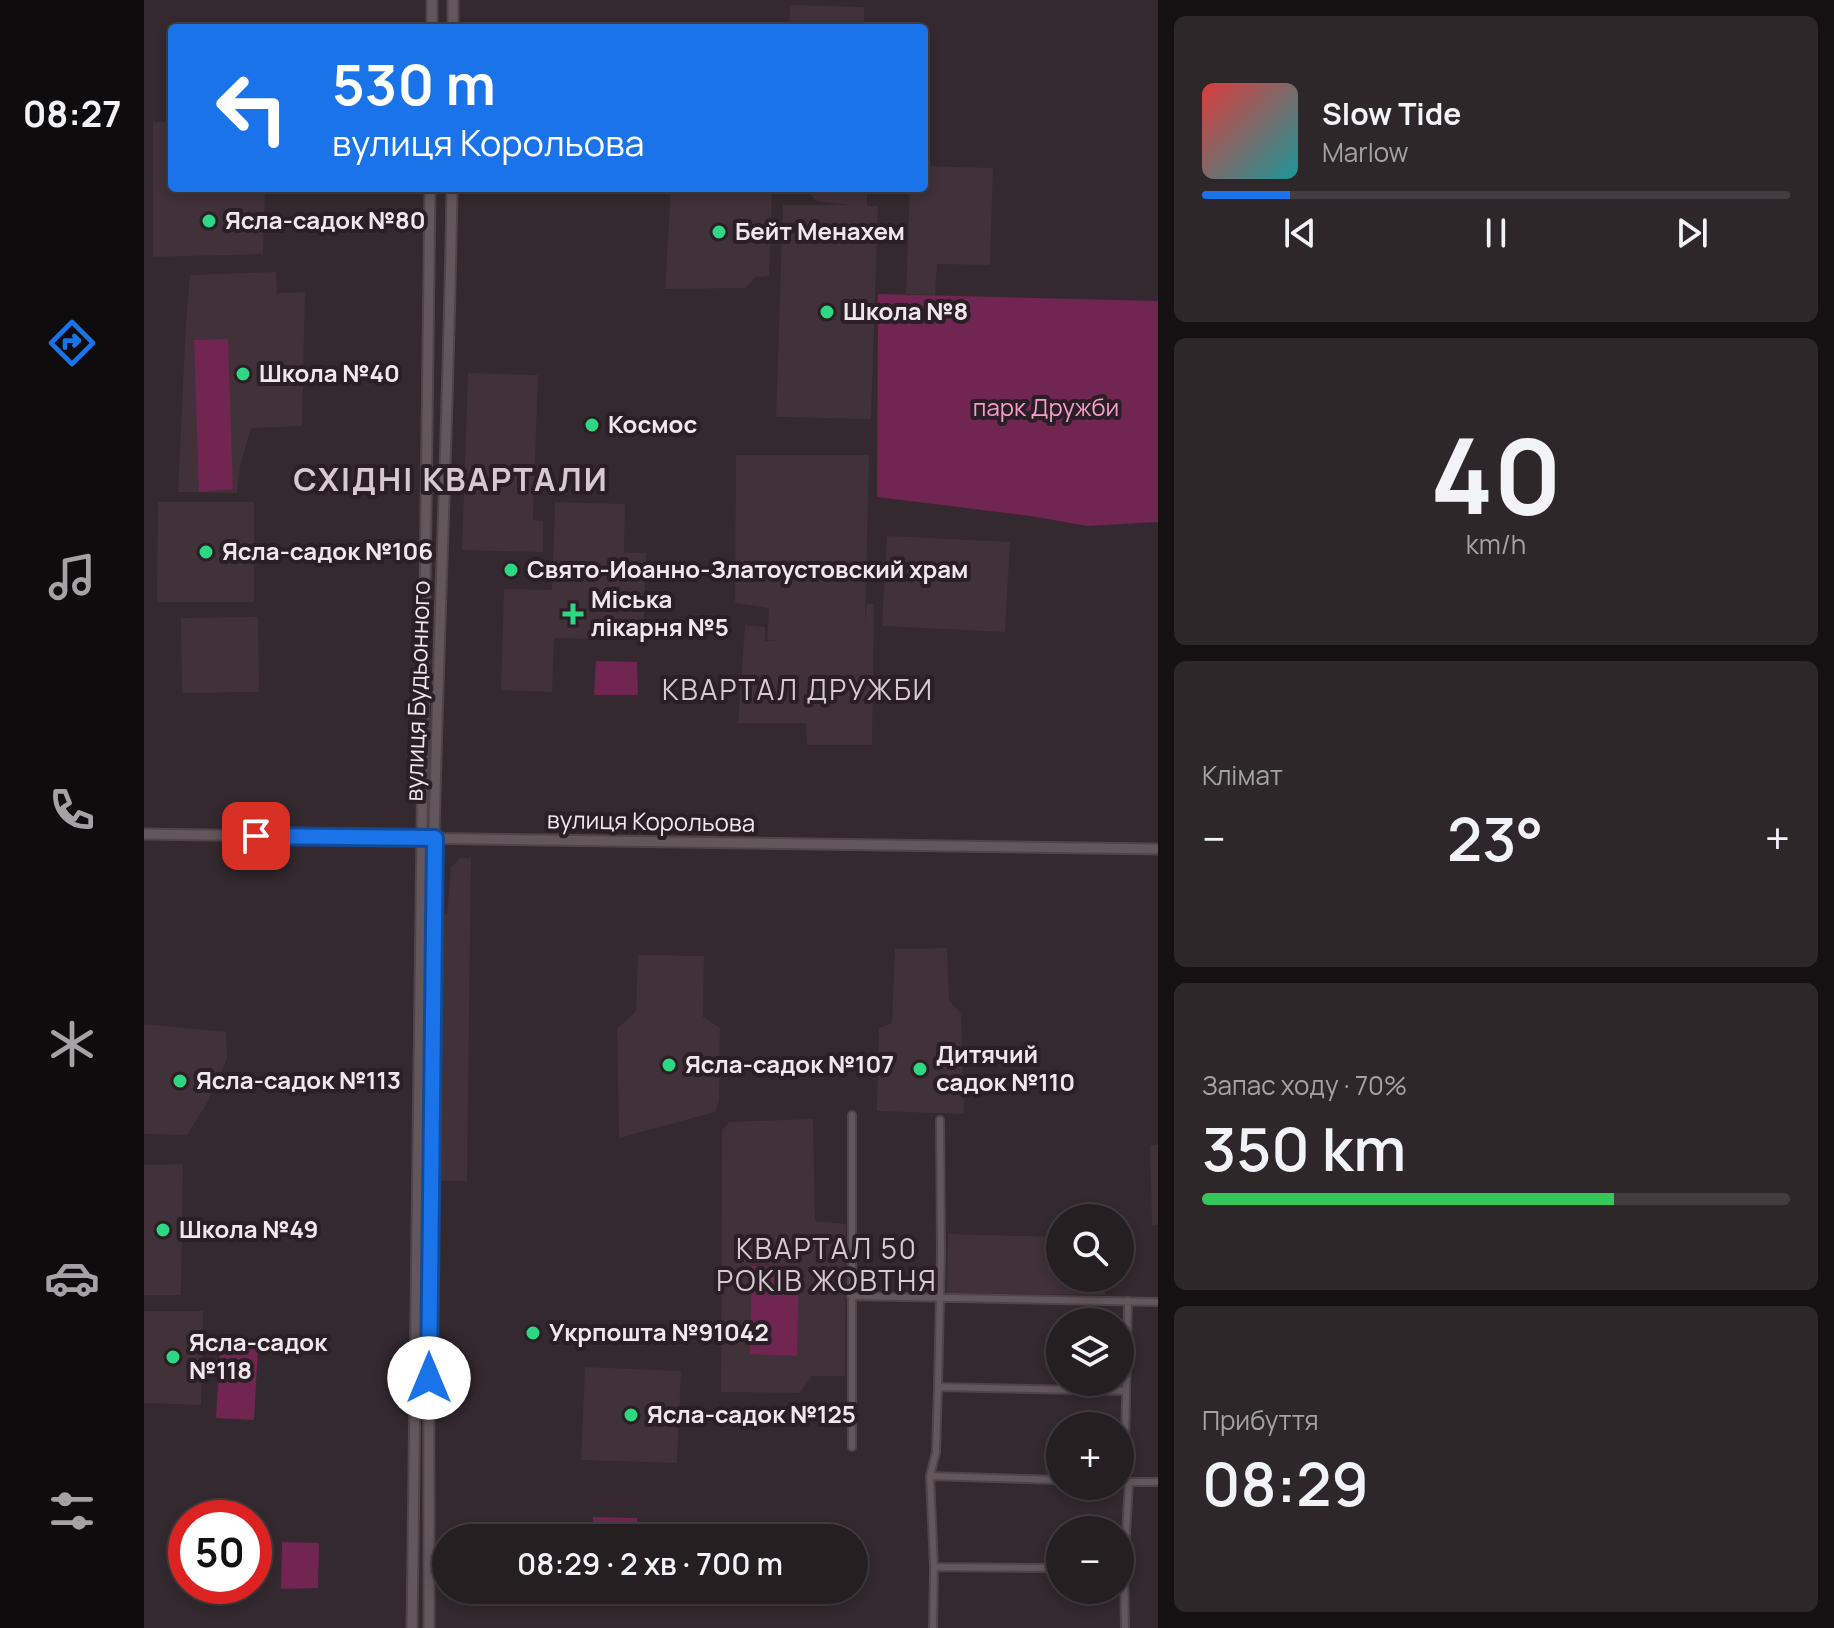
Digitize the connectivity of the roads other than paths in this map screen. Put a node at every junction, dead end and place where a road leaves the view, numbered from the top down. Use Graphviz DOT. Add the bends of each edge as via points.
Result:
graph roads {
  1 [pos="432,0"];
  2 [pos="453,0"];
  3 [pos="432,24"];
  4 [pos="453,24"];
  5 [pos="430,192"];
  6 [pos="452,192"];
  7 [pos="144,834"];
  8 [pos="421,838"];
  9 [pos="435,838"];
  10 [pos="1158,849"];
  11 [pos="852,1115"];
  12 [pos="940,1120"];
  13 [pos="851,1296"];
  14 [pos="939,1298"];
  15 [pos="1128,1301"];
  16 [pos="1158,1302"];
  17 [pos="1128,1308"];
  18 [pos="938,1387"];
  19 [pos="1046,1389"];
  20 [pos="852,1447"];
  21 [pos="930,1476"];
  22 [pos="1046,1480"];
  23 [pos="1134,1482"];
  24 [pos="1158,1482"];
  25 [pos="934,1567"];
  26 [pos="1046,1568"];
  27 [pos="1124,1604"];
  28 [pos="412,1628"];
  29 [pos="429,1628"];
  30 [pos="933,1628"];
  31 [pos="1125,1628"];
  1 -- 3 [label="main road"];
  2 -- 4 [label="main road"];
  5 -- 8 [label="main road, вулиця Будьонного"];
  6 -- 9 [label="main road, вулиця Будьонного"];
  7 -- 8 [label="main road, вулиця Корольова"];
  8 -- 9 [label="main road, вулиця Корольова"];
  8 -- 28 [label="main road, вулиця Будьонного"];
  9 -- 10 [label="main road, вулиця Корольова"];
  9 -- 29 [label="main road, вулиця Будьонного"];
  11 -- 13 [label="street"];
  12 -- 14 [label="street"];
  13 -- 14 [label="street"];
  13 -- 20 [label="street"];
  14 -- 15 [label="street"];
  14 -- 18 [label="street"];
  15 -- 16 [label="street"];
  15 -- 17 [label="street"];
  18 -- 19 [label="street"];
  18 -- 21 [label="street"];
  21 -- 22 [label="street"];
  21 -- 25 [label="street"];
  23 -- 24 [label="street"];
  25 -- 26 [label="street"];
  25 -- 30 [label="street"];
  27 -- 31 [label="street"];
}
